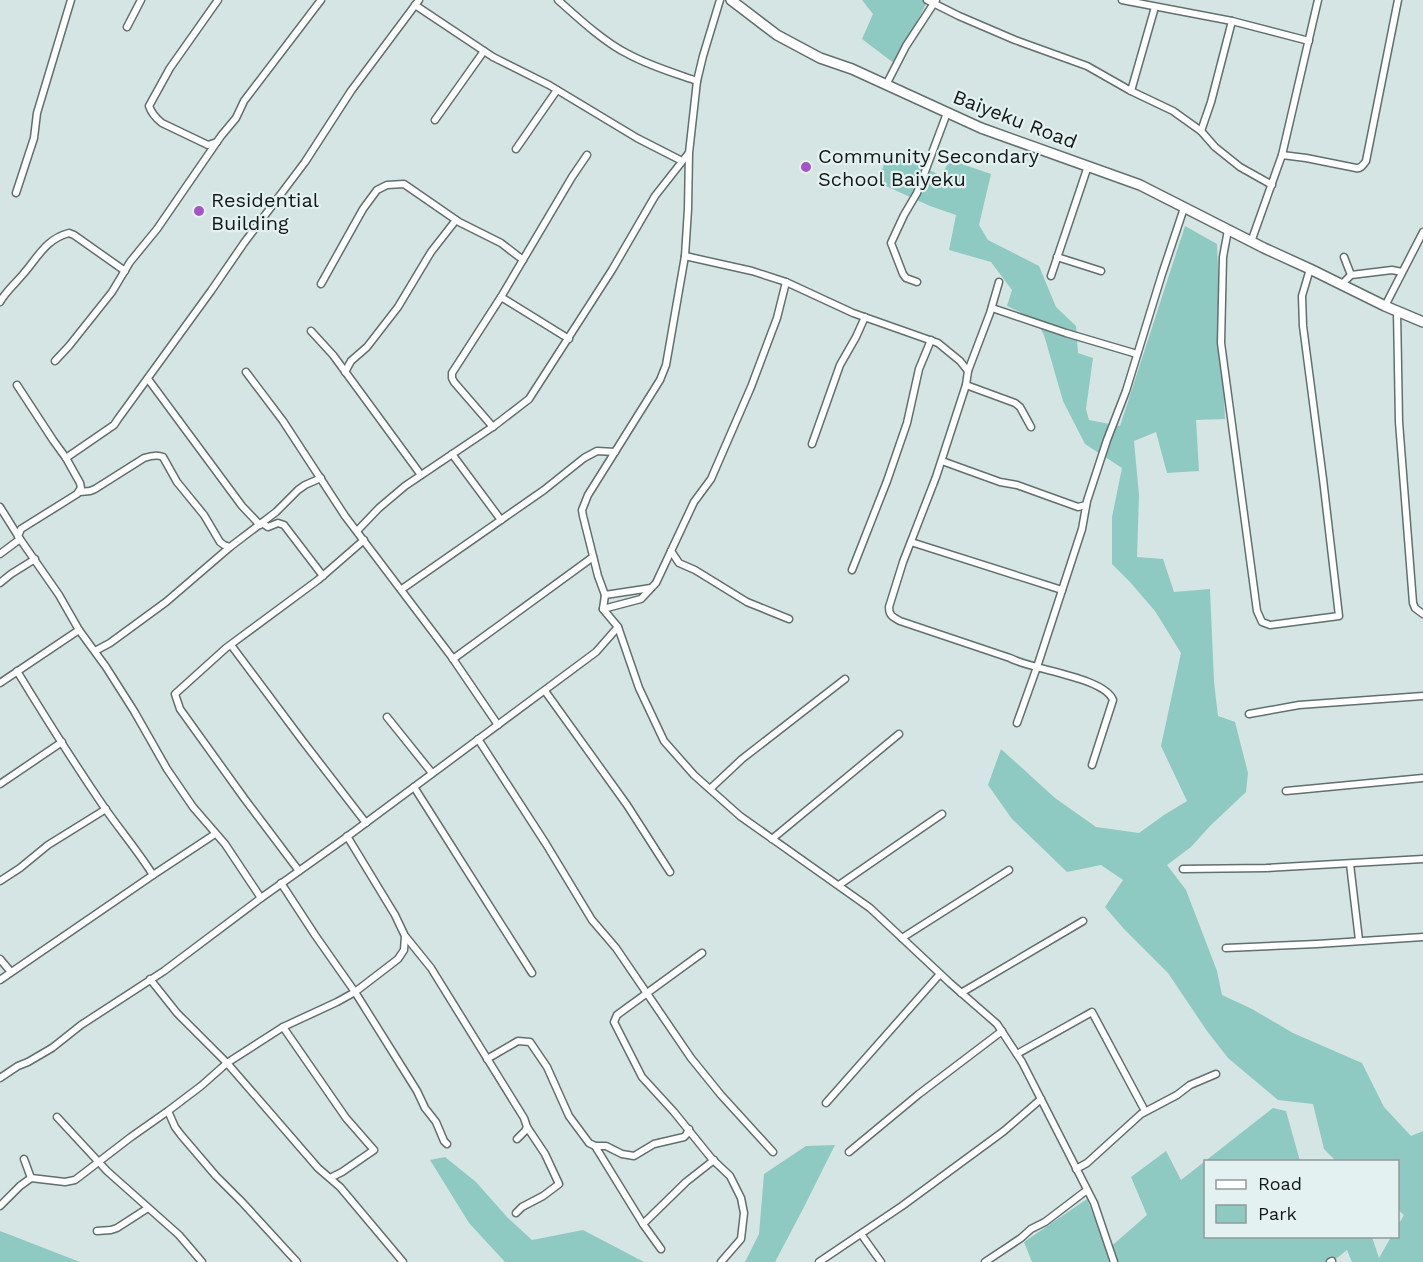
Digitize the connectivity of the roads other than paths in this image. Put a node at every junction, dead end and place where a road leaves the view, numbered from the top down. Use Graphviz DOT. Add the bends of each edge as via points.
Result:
graph roads {
  1 [pos="72,0"];
  2 [pos="141,0"];
  3 [pos="218,0"];
  4 [pos="321,0"];
  5 [pos="558,0"];
  6 [pos="720,0"];
  7 [pos="731,0"];
  8 [pos="927,0"];
  9 [pos="1122,0"];
  10 [pos="1318,0"];
  11 [pos="1398,0"];
  12 [pos="935,2"];
  13 [pos="417,3"];
  14 [pos="1155,7"];
  15 [pos="1232,21"];
  16 [pos="127,27"];
  17 [pos="1309,40"];
  18 [pos="484,51"];
  19 [pos="698,81"];
  20 [pos="886,85"];
  21 [pos="557,90"];
  22 [pos="1131,91"];
  23 [pos="947,113"];
  24 [pos="435,120"];
  25 [pos="1201,131"];
  26 [pos="218,142"];
  27 [pos="208,145"];
  28 [pos="516,149"];
  29 [pos="211,153"];
  30 [pos="689,153"];
  31 [pos="587,155"];
  32 [pos="1282,155"];
  33 [pos="682,161"];
  34 [pos="1088,166"];
  35 [pos="674,171"];
  36 [pos="688,173"];
  37 [pos="1272,185"];
  38 [pos="16,193"];
  39 [pos="1184,208"];
  40 [pos="456,220"];
  41 [pos="1228,230"];
  42 [pos="1423,232"];
  43 [pos="1251,242"];
  44 [pos="685,256"];
  45 [pos="1057,257"];
  46 [pos="1344,257"];
  47 [pos="523,260"];
  48 [pos="1310,269"];
  49 [pos="125,271"];
  50 [pos="1101,272"];
  51 [pos="1402,272"];
  52 [pos="1351,275"];
  53 [pos="1051,276"];
  54 [pos="786,282"];
  55 [pos="917,282"];
  56 [pos="999,282"];
  57 [pos="321,284"];
  58 [pos="1341,285"];
  59 [pos="501,297"];
  60 [pos="0,302"];
  61 [pos="1385,306"];
  62 [pos="992,308"];
  63 [pos="1397,311"];
  64 [pos="865,317"];
  65 [pos="1423,322"];
  66 [pos="311,331"];
  67 [pos="568,339"];
  68 [pos="931,340"];
  69 [pos="1137,354"];
  70 [pos="338,361"];
  71 [pos="55,362"];
  72 [pos="351,362"];
  73 [pos="968,371"];
  74 [pos="246,372"];
  75 [pos="345,372"];
  76 [pos="148,379"];
  77 [pos="17,385"];
  78 [pos="966,385"];
  79 [pos="493,427"];
  80 [pos="1031,427"];
  81 [pos="812,444"];
  82 [pos="615,452"];
  83 [pos="452,454"];
  84 [pos="66,458"];
  85 [pos="942,461"];
  86 [pos="421,475"];
  87 [pos="321,478"];
  88 [pos="80,492"];
  89 [pos="1086,505"];
  90 [pos="0,507"];
  91 [pos="1078,507"];
  92 [pos="1084,516"];
  93 [pos="501,520"];
  94 [pos="261,524"];
  95 [pos="357,531"];
  96 [pos="18,533"];
  97 [pos="364,540"];
  98 [pos="911,542"];
  99 [pos="230,547"];
  100 [pos="671,551"];
  101 [pos="0,554"];
  102 [pos="593,557"];
  103 [pos="35,559"];
  104 [pos="679,563"];
  105 [pos="665,565"];
  106 [pos="852,570"];
  107 [pos="323,576"];
  108 [pos="0,584"];
  109 [pos="652,588"];
  110 [pos="402,589"];
  111 [pos="1062,590"];
  112 [pos="605,595"];
  113 [pos="603,609"];
  114 [pos="1423,614"];
  115 [pos="789,619"];
  116 [pos="618,627"];
  117 [pos="79,630"];
  118 [pos="231,645"];
  119 [pos="94,651"];
  120 [pos="453,659"];
  121 [pos="1038,664"];
  122 [pos="17,671"];
  123 [pos="845,679"];
  124 [pos="0,683"];
  125 [pos="545,691"];
  126 [pos="1423,696"];
  127 [pos="1249,714"];
  128 [pos="387,717"];
  129 [pos="1017,723"];
  130 [pos="498,725"];
  131 [pos="899,734"];
  132 [pos="478,739"];
  133 [pos="62,742"];
  134 [pos="1092,765"];
  135 [pos="432,773"];
  136 [pos="1423,778"];
  137 [pos="0,784"];
  138 [pos="414,787"];
  139 [pos="710,789"];
  140 [pos="1286,791"];
  141 [pos="105,809"];
  142 [pos="942,814"];
  143 [pos="366,823"];
  144 [pos="215,834"];
  145 [pos="348,836"];
  146 [pos="772,838"];
  147 [pos="1423,860"];
  148 [pos="1350,864"];
  149 [pos="1183,869"];
  150 [pos="1010,870"];
  151 [pos="299,871"];
  152 [pos="670,872"];
  153 [pos="153,875"];
  154 [pos="0,881"];
  155 [pos="281,883"];
  156 [pos="839,885"];
  157 [pos="261,898"];
  158 [pos="1083,921"];
  159 [pos="405,936"];
  160 [pos="1423,937"];
  161 [pos="902,938"];
  162 [pos="1359,940"];
  163 [pos="1226,948"];
  164 [pos="702,952"];
  165 [pos="0,958"];
  166 [pos="11,972"];
  167 [pos="532,972"];
  168 [pos="940,974"];
  169 [pos="150,979"];
  170 [pos="0,980"];
  171 [pos="355,992"];
  172 [pos="961,993"];
  173 [pos="647,994"];
  174 [pos="283,1027"];
  175 [pos="1002,1031"];
  176 [pos="1017,1054"];
  177 [pos="488,1059"];
  178 [pos="227,1063"];
  179 [pos="1216,1074"];
  180 [pos="0,1078"];
  181 [pos="1041,1099"];
  182 [pos="826,1103"];
  183 [pos="168,1111"];
  184 [pos="1145,1112"];
  185 [pos="57,1117"];
  186 [pos="527,1127"];
  187 [pos="689,1129"];
  188 [pos="517,1139"];
  189 [pos="447,1144"];
  190 [pos="595,1146"];
  191 [pos="772,1152"];
  192 [pos="849,1152"];
  193 [pos="24,1159"];
  194 [pos="714,1160"];
  195 [pos="99,1161"];
  196 [pos="1076,1169"];
  197 [pos="31,1178"];
  198 [pos="330,1178"];
  199 [pos="1087,1190"];
  200 [pos="0,1206"];
  201 [pos="148,1208"];
  202 [pos="516,1213"];
  203 [pos="643,1224"];
  204 [pos="97,1231"];
  205 [pos="861,1234"];
  206 [pos="661,1249"];
  207 [pos="202,1262"];
  208 [pos="297,1262"];
  209 [pos="403,1262"];
  210 [pos="721,1262"];
  211 [pos="819,1262"];
  212 [pos="881,1262"];
  213 [pos="985,1262"];
  214 [pos="1114,1262"];
  1 -- 38 [label="street"];
  2 -- 16 [label="street"];
  3 -- 27 [label="street" via="170,68 149,106 162,123"];
  4 -- 26 [label="street" via="244,101"];
  5 -- 19 [label="street" via="625,53"];
  6 -- 19 [label="street"];
  7 -- 20 [label="main road, Baiyeku Road" via="798,47"];
  8 -- 12 [label="street"];
  9 -- 14 [label="street"];
  10 -- 17 [label="street"];
  11 -- 32 [label="street" via="1363,166"];
  12 -- 20 [label="street" via="906,45"];
  12 -- 22 [label="street" via="1015,40 1087,66"];
  13 -- 18 [label="street"];
  13 -- 76 [label="street"];
  14 -- 15 [label="street"];
  14 -- 22 [label="street"];
  15 -- 17 [label="street"];
  15 -- 25 [label="street"];
  17 -- 32 [label="street"];
  18 -- 21 [label="street"];
  18 -- 24 [label="street"];
  19 -- 30 [label="street"];
  20 -- 23 [label="main road, Baiyeku Road"];
  21 -- 28 [label="street"];
  21 -- 33 [label="street"];
  22 -- 25 [label="street" via="1173,111"];
  23 -- 34 [label="main road, Baiyeku Road"];
  23 -- 55 [label="street" via="917,193 891,243 903,274"];
  25 -- 37 [label="street" via="1232,161"];
  26 -- 27 [label="street"];
  26 -- 29 [label="street"];
  27 -- 29 [label="street"];
  29 -- 49 [label="street"];
  30 -- 33 [label="street"];
  30 -- 36 [label="street"];
  31 -- 47 [label="street"];
  32 -- 37 [label="street"];
  33 -- 35 [label="street"];
  34 -- 39 [label="main road, Baiyeku Road" via="1140,185"];
  34 -- 45 [label="street"];
  35 -- 36 [label="street"];
  35 -- 67 [label="street"];
  36 -- 44 [label="street"];
  37 -- 43 [label="street"];
  39 -- 41 [label="main road, Baiyeku Road"];
  39 -- 69 [label="street"];
  40 -- 47 [label="street" via="501,243"];
  40 -- 57 [label="street" via="404,184 381,187 363,209"];
  40 -- 72 [label="street" via="431,252 398,307"];
  41 -- 43 [label="main road, Baiyeku Road"];
  41 -- 48 [label="street" via="1223,257 1221,343 1257,611 1262,622 1270,625 1339,616 1303,326 1302,296"];
  42 -- 51 [label="street"];
  43 -- 48 [label="main road, Baiyeku Road"];
  44 -- 54 [label="street"];
  44 -- 82 [label="street" via="666,364"];
  45 -- 50 [label="street"];
  45 -- 53 [label="street"];
  46 -- 52 [label="street"];
  47 -- 59 [label="street"];
  48 -- 58 [label="main road, Baiyeku Road"];
  49 -- 60 [label="street" via="69,233 42,250"];
  49 -- 71 [label="street"];
  51 -- 52 [label="street"];
  51 -- 61 [label="street"];
  52 -- 58 [label="street"];
  54 -- 64 [label="street"];
  54 -- 100 [label="street" via="751,387 711,479 694,502"];
  56 -- 62 [label="street"];
  58 -- 61 [label="main road, Baiyeku Road"];
  59 -- 67 [label="street"];
  59 -- 79 [label="street" via="452,374"];
  61 -- 63 [label="main road, Baiyeku Road"];
  62 -- 69 [label="street"];
  62 -- 73 [label="street"];
  63 -- 65 [label="main road, Baiyeku Road"];
  63 -- 114 [label="street" via="1400,422 1413,603"];
  64 -- 68 [label="street"];
  64 -- 81 [label="street" via="840,365"];
  66 -- 70 [label="street"];
  67 -- 79 [label="street" via="529,399"];
  68 -- 73 [label="street" via="943,346"];
  68 -- 106 [label="street" via="919,369 904,433"];
  69 -- 89 [label="street"];
  70 -- 72 [label="street"];
  70 -- 75 [label="street"];
  72 -- 75 [label="street"];
  73 -- 78 [label="street"];
  74 -- 87 [label="street"];
  75 -- 86 [label="street"];
  76 -- 84 [label="street" via="114,425"];
  76 -- 94 [label="street" via="242,506"];
  77 -- 84 [label="street"];
  78 -- 80 [label="street" via="1015,403"];
  78 -- 85 [label="street"];
  79 -- 83 [label="street"];
  82 -- 93 [label="street" via="597,451 584,458"];
  82 -- 102 [label="street" via="582,510"];
  83 -- 86 [label="street"];
  83 -- 93 [label="street"];
  84 -- 88 [label="street" via="80,483"];
  85 -- 91 [label="street"];
  85 -- 98 [label="street"];
  86 -- 95 [label="street"];
  87 -- 94 [label="street" via="298,489"];
  87 -- 95 [label="street"];
  88 -- 96 [label="street"];
  88 -- 99 [label="street" via="95,489 144,458 161,456 220,542"];
  89 -- 91 [label="street"];
  89 -- 92 [label="street"];
  90 -- 96 [label="street"];
  91 -- 92 [label="street"];
  92 -- 111 [label="street"];
  93 -- 110 [label="street"];
  94 -- 99 [label="street"];
  94 -- 107 [label="street" via="284,525"];
  95 -- 97 [label="street"];
  96 -- 101 [label="street"];
  96 -- 103 [label="street"];
  97 -- 107 [label="street"];
  97 -- 110 [label="street"];
  98 -- 111 [label="street"];
  98 -- 121 [label="street" via="889,607 892,617 1015,661"];
  99 -- 119 [label="street" via="166,602"];
  100 -- 104 [label="street"];
  100 -- 105 [label="street"];
  102 -- 112 [label="street"];
  102 -- 120 [label="street"];
  103 -- 108 [label="street"];
  103 -- 117 [label="street"];
  104 -- 105 [label="street"];
  104 -- 115 [label="street" via="747,602"];
  105 -- 109 [label="street"];
  107 -- 118 [label="street"];
  109 -- 112 [label="street"];
  109 -- 113 [label="street" via="641,599"];
  110 -- 120 [label="street"];
  111 -- 121 [label="street"];
  112 -- 113 [label="street"];
  113 -- 116 [label="street"];
  116 -- 125 [label="street" via="596,652"];
  116 -- 139 [label="street" via="639,688 664,741"];
  117 -- 119 [label="street"];
  117 -- 122 [label="street"];
  118 -- 143 [label="street"];
  118 -- 151 [label="street" via="179,690 176,698 199,736"];
  119 -- 144 [label="street" via="167,769"];
  120 -- 130 [label="street"];
  121 -- 129 [label="street"];
  121 -- 134 [label="street" via="1099,687 1112,697"];
  122 -- 124 [label="street"];
  122 -- 133 [label="street"];
  123 -- 139 [label="street" via="742,759"];
  125 -- 130 [label="street"];
  125 -- 152 [label="street"];
  126 -- 127 [label="street" via="1299,705"];
  128 -- 135 [label="street"];
  130 -- 132 [label="street"];
  131 -- 146 [label="street"];
  132 -- 135 [label="street"];
  132 -- 173 [label="street" via="592,920"];
  133 -- 137 [label="street"];
  133 -- 141 [label="street"];
  135 -- 138 [label="street"];
  136 -- 140 [label="street"];
  138 -- 143 [label="street"];
  138 -- 167 [label="street"];
  139 -- 146 [label="street"];
  141 -- 153 [label="street"];
  141 -- 154 [label="street"];
  142 -- 156 [label="street"];
  143 -- 145 [label="street"];
  144 -- 153 [label="street"];
  144 -- 157 [label="street"];
  145 -- 151 [label="street"];
  145 -- 159 [label="street"];
  146 -- 156 [label="street"];
  147 -- 148 [label="street"];
  148 -- 149 [label="street"];
  148 -- 162 [label="street"];
  150 -- 161 [label="street"];
  151 -- 155 [label="street"];
  153 -- 166 [label="street"];
  155 -- 157 [label="street"];
  155 -- 171 [label="street"];
  156 -- 161 [label="street"];
  157 -- 169 [label="street"];
  158 -- 172 [label="street"];
  159 -- 171 [label="street" via="404,950 398,958"];
  159 -- 177 [label="street" via="431,968"];
  160 -- 162 [label="street"];
  161 -- 168 [label="street"];
  162 -- 163 [label="street"];
  164 -- 173 [label="street"];
  165 -- 166 [label="street"];
  166 -- 170 [label="street"];
  168 -- 172 [label="street"];
  168 -- 182 [label="street"];
  169 -- 178 [label="street" via="177,1013"];
  169 -- 180 [label="street" via="52,1048"];
  171 -- 174 [label="street"];
  171 -- 189 [label="street"];
  172 -- 175 [label="street"];
  173 -- 187 [label="street" via="617,1015 614,1022 642,1077"];
  173 -- 191 [label="street" via="721,1095"];
  174 -- 178 [label="street"];
  174 -- 198 [label="street" via="346,1119 374,1150"];
  175 -- 176 [label="street"];
  175 -- 192 [label="street"];
  176 -- 181 [label="street"];
  176 -- 184 [label="street" via="1092,1012"];
  177 -- 186 [label="street"];
  177 -- 190 [label="street" via="518,1041 530,1042 547,1067 569,1116"];
  178 -- 183 [label="street"];
  178 -- 198 [label="street"];
  179 -- 184 [label="street"];
  181 -- 196 [label="street"];
  181 -- 205 [label="street" via="1004,1131"];
  183 -- 195 [label="street"];
  183 -- 208 [label="street" via="175,1127 216,1176"];
  184 -- 196 [label="street"];
  185 -- 195 [label="street"];
  186 -- 188 [label="street"];
  186 -- 202 [label="street" via="559,1184"];
  187 -- 190 [label="street" via="684,1137 654,1144 634,1156"];
  187 -- 194 [label="street"];
  190 -- 203 [label="street"];
  193 -- 197 [label="street"];
  194 -- 203 [label="street"];
  194 -- 210 [label="street" via="730,1176 744,1213 741,1239"];
  195 -- 197 [label="street" via="72,1182"];
  195 -- 201 [label="street"];
  196 -- 199 [label="street"];
  197 -- 200 [label="street"];
  198 -- 209 [label="street"];
  199 -- 213 [label="street"];
  199 -- 214 [label="street"];
  201 -- 204 [label="street" via="117,1228"];
  201 -- 207 [label="street"];
  203 -- 206 [label="street"];
  205 -- 211 [label="street"];
  205 -- 212 [label="street"];
}
